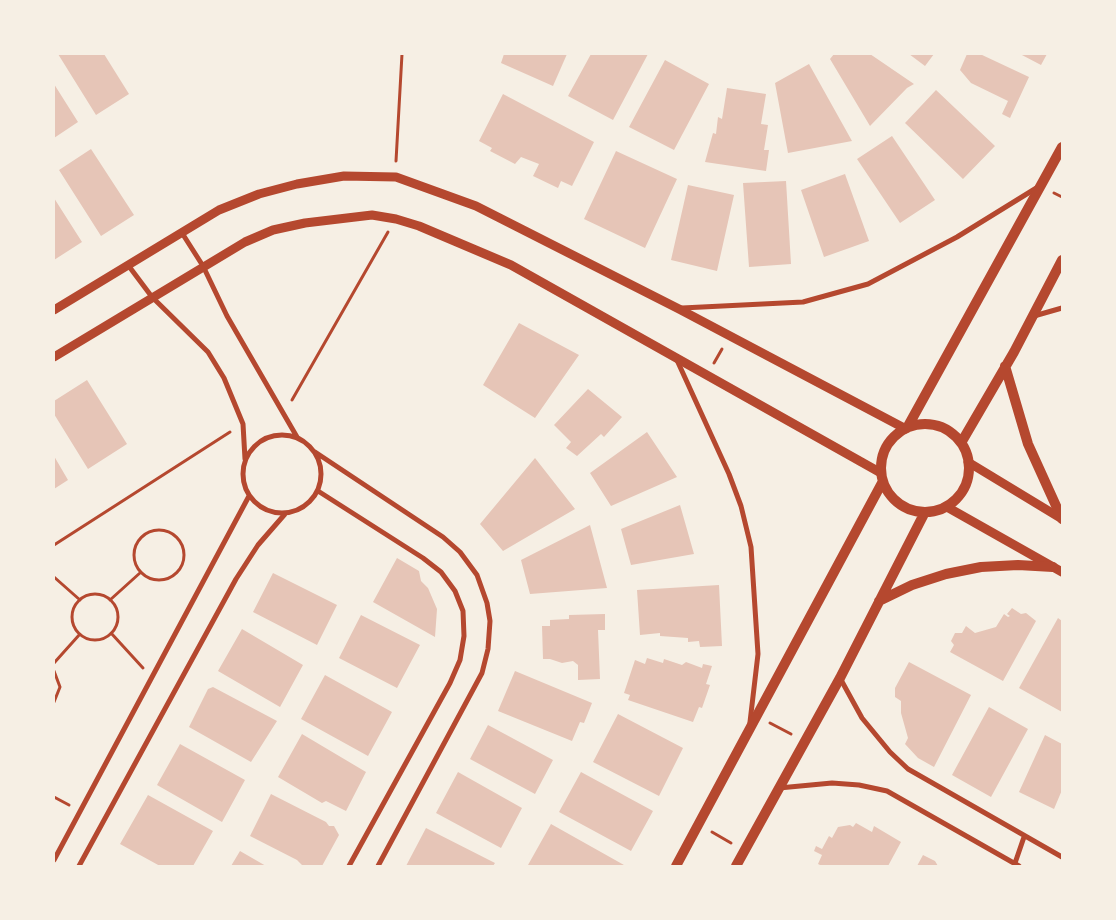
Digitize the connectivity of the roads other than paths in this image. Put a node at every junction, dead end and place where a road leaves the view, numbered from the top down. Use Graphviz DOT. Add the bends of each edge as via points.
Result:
graph roads {
  1 [pos="1062,147"];
  2 [pos="1041,186"];
  3 [pos="182,233"];
  4 [pos="1062,260"];
  5 [pos="128,265"];
  6 [pos="203,266"];
  7 [pos="152,297"];
  8 [pos="679,308"];
  9 [pos="1062,308"];
  10 [pos="54,310"];
  11 [pos="1033,316"];
  12 [pos="674,356"];
  13 [pos="54,357"];
  14 [pos="1005,366"];
  15 [pos="906,428"];
  16 [pos="296,437"];
  17 [pos="961,443"];
  18 [pos="315,452"];
  19 [pos="245,460"];
  20 [pos="968,462"];
  21 [pos="882,477"];
  22 [pos="318,491"];
  23 [pos="249,496"];
  24 [pos="947,507"];
  25 [pos="925,512"];
  26 [pos="285,514"];
  27 [pos="1062,519"];
  28 [pos="1058,569"];
  29 [pos="879,601"];
  30 [pos="840,678"];
  31 [pos="745,740"];
  32 [pos="778,788"];
  33 [pos="1024,836"];
  34 [pos="1062,857"];
  35 [pos="54,860"];
  36 [pos="79,866"];
  37 [pos="349,866"];
  38 [pos="378,866"];
  39 [pos="676,866"];
  40 [pos="736,866"];
  41 [pos="1016,866"];
  1 -- 2 [label="main road"];
  2 -- 8 [label="street" via="957,237 868,284 803,302"];
  2 -- 15 [label="main road"];
  3 -- 5 [label="street"];
  3 -- 6 [label="street"];
  3 -- 8 [label="street" via="219,210 259,194 297,184 344,176 396,177 476,206"];
  4 -- 11 [label="main road"];
  5 -- 7 [label="street"];
  5 -- 10 [label="street"];
  6 -- 7 [label="street"];
  6 -- 12 [label="street" via="245,242 281,228 372,215 396,219 511,265"];
  6 -- 16 [label="street" via="227,316"];
  7 -- 13 [label="street"];
  7 -- 19 [label="street" via="208,352 224,378 243,424"];
  8 -- 15 [label="street"];
  9 -- 11 [label="street"];
  11 -- 14 [label="main road"];
  12 -- 21 [label="street"];
  12 -- 31 [label="street" via="729,474 741,506 750,547 758,654"];
  14 -- 17 [label="main road"];
  14 -- 27 [label="main road" via="1028,444"];
  15 -- 17 [label="main road" via="922,424 937,426 951,432"];
  15 -- 21 [label="main road" via="889,443 882,462"];
  16 -- 18 [label="street"];
  16 -- 19 [label="street" via="266,438"];
  17 -- 20 [label="main road"];
  18 -- 22 [label="street" via="322,471"];
  18 -- 38 [label="street" via="443,537 460,552 477,575 490,621 482,674"];
  19 -- 23 [label="street" via="244,484"];
  20 -- 24 [label="main road" via="969,472 964,487"];
  20 -- 27 [label="street"];
  21 -- 25 [label="main road" via="887,491 903,507"];
  21 -- 31 [label="main road"];
  22 -- 26 [label="street" via="304,507"];
  22 -- 37 [label="street" via="441,572 463,611 464,636 460,660"];
  23 -- 26 [label="street" via="264,510"];
  23 -- 35 [label="street"];
  24 -- 25 [label="main road"];
  24 -- 28 [label="street"];
  25 -- 29 [label="main road"];
  26 -- 36 [label="street" via="258,545 236,579"];
  28 -- 29 [label="main road" via="1018,565 981,567 920,582"];
  29 -- 30 [label="main road"];
  30 -- 32 [label="main road"];
  30 -- 33 [label="street" via="862,718 908,769"];
  31 -- 39 [label="main road"];
  32 -- 40 [label="main road"];
  32 -- 41 [label="street" via="832,784 887,791"];
  33 -- 34 [label="street"];
  33 -- 41 [label="street"];
}
